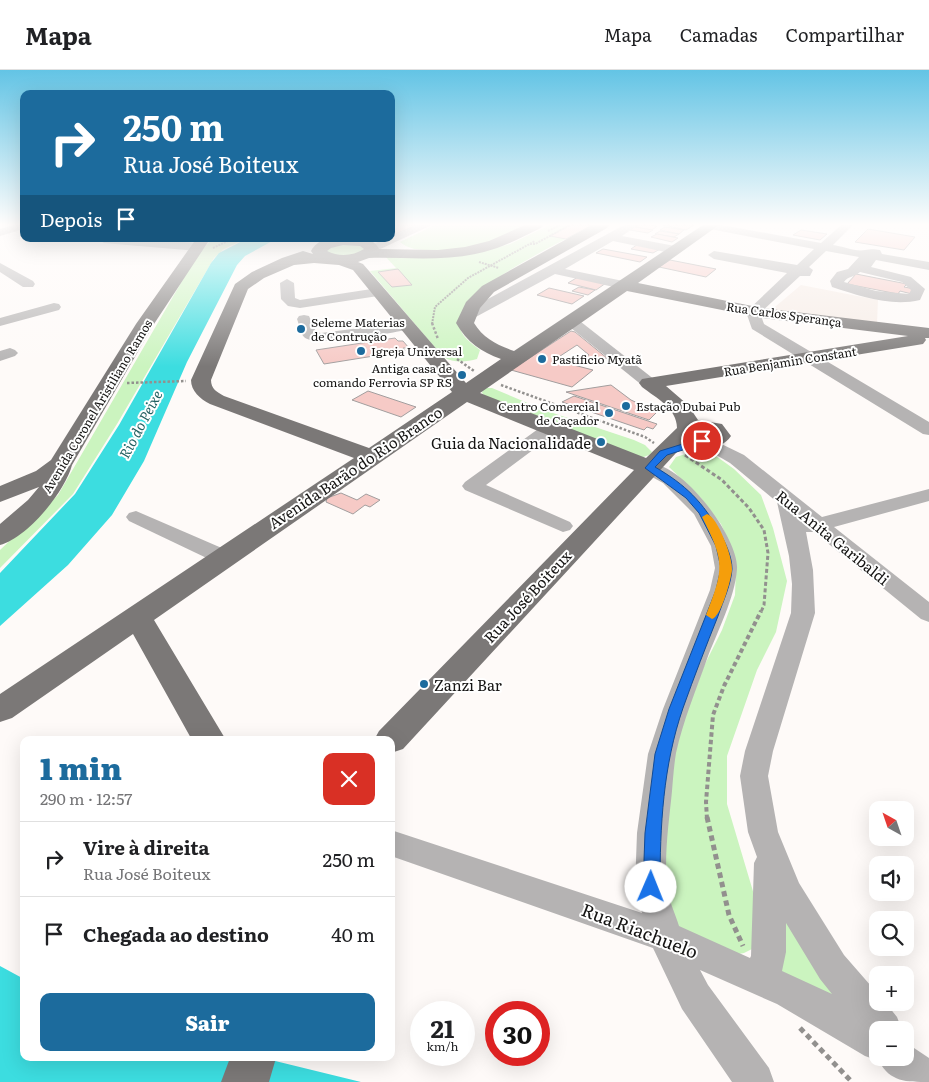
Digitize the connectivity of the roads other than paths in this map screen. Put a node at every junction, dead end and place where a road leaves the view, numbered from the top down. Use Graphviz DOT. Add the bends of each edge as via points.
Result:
graph roads {
  1 [pos="9,272"];
  2 [pos="181,272"];
  3 [pos="265,272"];
  4 [pos="371,272"];
  5 [pos="524,272"];
  6 [pos="549,272"];
  7 [pos="563,272"];
  8 [pos="642,272"];
  9 [pos="786,272"];
  10 [pos="801,272"];
  11 [pos="852,272"];
  12 [pos="876,272"];
  13 [pos="798,275"];
  14 [pos="533,280"];
  15 [pos="28,284"];
  16 [pos="287,284"];
  17 [pos="623,285"];
  18 [pos="488,289"];
  19 [pos="378,292"];
  20 [pos="54,307"];
  21 [pos="467,316"];
  22 [pos="757,317"];
  23 [pos="304,319"];
  24 [pos="571,321"];
  25 [pos="0,322"];
  26 [pos="407,326"];
  27 [pos="929,333"];
  28 [pos="488,349"];
  29 [pos="516,358"];
  30 [pos="809,358"];
  31 [pos="463,367"];
  32 [pos="649,383"];
  33 [pos="463,393"];
  34 [pos="551,428"];
  35 [pos="700,430"];
  36 [pos="929,430"];
  37 [pos="663,455"];
  38 [pos="371,456"];
  39 [pos="60,465"];
  40 [pos="2,494"];
  41 [pos="929,495"];
  42 [pos="43,497"];
  43 [pos="787,500"];
  44 [pos="136,517"];
  45 [pos="818,524"];
  46 [pos="563,526"];
  47 [pos="0,537"];
  48 [pos="798,542"];
  49 [pos="223,557"];
  50 [pos="929,614"];
  51 [pos="137,616"];
  52 [pos="0,710"];
  53 [pos="207,736"];
  54 [pos="395,736"];
  55 [pos="395,845"];
  56 [pos="770,855"];
  57 [pos="665,936"];
  58 [pos="756,976"];
  59 [pos="876,1021"];
  60 [pos="869,1037"];
  61 [pos="252,1061"];
  62 [pos="914,1064"];
  63 [pos="907,1066"];
  64 [pos="245,1082"];
  65 [pos="755,1082"];
  66 [pos="929,1082"];
  1 -- 15 [label="street"];
  2 -- 39 [label="main road, Avenida Coronel Aristiliano Ramos" via="145,324"];
  3 -- 38 [label="main road" via="241,287 194,380 217,400"];
  4 -- 19 [label="main road"];
  5 -- 18 [label="main road"];
  6 -- 14 [label="street"];
  7 -- 17 [label="street, Rua Carlos Sperança"];
  8 -- 17 [label="main road, Avenida Barão do Rio Branco"];
  9 -- 13 [label="street"];
  10 -- 13 [label="street"];
  11 -- 12 [label="street" via="842,275 838,284 890,297 915,297 918,289 913,283"];
  13 -- 22 [label="street"];
  14 -- 18 [label="main road"];
  14 -- 21 [label="street"];
  16 -- 19 [label="street" via="288,299 300,304"];
  17 -- 22 [label="main road, Rua Carlos Sperança" via="723,306"];
  17 -- 24 [label="main road, Avenida Barão do Rio Branco"];
  18 -- 21 [label="main road"];
  19 -- 26 [label="main road"];
  20 -- 25 [label="street"];
  21 -- 28 [label="main road" via="465,323 470,332"];
  22 -- 27 [label="main road, Rua Carlos Sperança"];
  22 -- 30 [label="street"];
  23 -- 26 [label="street" via="310,335 320,338"];
  24 -- 29 [label="main road, Avenida Barão do Rio Branco"];
  24 -- 32 [label="street, Rua Anita Garibaldi"];
  26 -- 31 [label="main road"];
  27 -- 30 [label="main road, Rua Benjamin Constant" via="915,341"];
  28 -- 29 [label="main road"];
  28 -- 31 [label="main road" via="482,362"];
  29 -- 31 [label="main road, Avenida Barão do Rio Branco"];
  30 -- 32 [label="main road, Rua Benjamin Constant"];
  30 -- 36 [label="street"];
  31 -- 33 [label="main road"];
  31 -- 33 [label="main road, Avenida Barão do Rio Branco"];
  32 -- 35 [label="main road, Rua Anita Garibaldi"];
  33 -- 34 [label="main road"];
  33 -- 38 [label="main road, Avenida Barão do Rio Branco"];
  34 -- 37 [label="main road"];
  34 -- 46 [label="street" via="472,486"];
  35 -- 37 [label="main road, Rua José Boiteux"];
  35 -- 43 [label="street, Rua Anita Garibaldi"];
  37 -- 54 [label="main road, Rua José Boiteux"];
  37 -- 57 [label="street" via="670,480 704,512 722,546 726,568 662,754 652,833 651,887"];
  38 -- 49 [label="main road, Avenida Barão do Rio Branco"];
  39 -- 40 [label="main road" via="44,476"];
  39 -- 42 [label="main road, Avenida Coronel Aristiliano Ramos" via="58,476"];
  40 -- 42 [label="main road"];
  41 -- 45 [label="street"];
  42 -- 47 [label="main road, Avenida Coronel Aristiliano Ramos"];
  43 -- 45 [label="street, Rua Anita Garibaldi"];
  43 -- 48 [label="street"];
  44 -- 49 [label="street"];
  45 -- 48 [label="street" via="804,532"];
  45 -- 50 [label="street, Rua Anita Garibaldi"];
  48 -- 56 [label="street" via="805,594 803,613 754,776"];
  49 -- 51 [label="main road, Avenida Barão do Rio Branco"];
  51 -- 52 [label="main road, Avenida Barão do Rio Branco"];
  51 -- 53 [label="main road"];
  55 -- 57 [label="street, Rua Riachuelo"];
  56 -- 58 [label="street" via="769,952 767,964"];
  56 -- 59 [label="street" via="802,920 827,959"];
  57 -- 58 [label="street, Rua Riachuelo"];
  57 -- 65 [label="street" via="695,996"];
  58 -- 60 [label="street, Rua Riachuelo" via="821,1008"];
  61 -- 64 [label="main road"];
  62 -- 66 [label="street"];
  63 -- 66 [label="street"];
}
